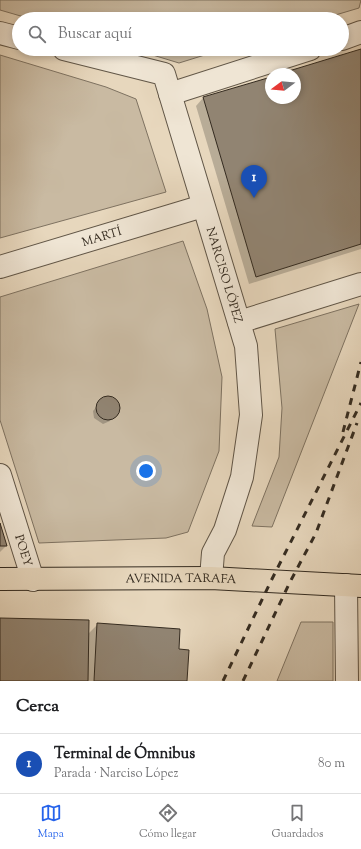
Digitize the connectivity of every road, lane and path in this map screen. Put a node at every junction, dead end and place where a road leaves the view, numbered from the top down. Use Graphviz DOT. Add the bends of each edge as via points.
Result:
graph roads {
  1 [pos="361,32"];
  2 [pos="0,33"];
  3 [pos="12,36"];
  4 [pos="349,36"];
  5 [pos="92,56"];
  6 [pos="288,56"];
  7 [pos="170,94"];
  8 [pos="203,206"];
  9 [pos="0,267"];
  10 [pos="361,284"];
  11 [pos="239,322"];
  12 [pos="0,475"];
  13 [pos="211,578"];
  14 [pos="0,579"];
  15 [pos="33,580"];
  16 [pos="354,585"];
  17 [pos="347,681"];
  1 -- 4 [label="street"];
  2 -- 3 [label="street"];
  5 -- 7 [label="street, NARCISO LÓPEZ" via="164,74"];
  6 -- 7 [label="street"];
  7 -- 8 [label="street, NARCISO LÓPEZ"];
  8 -- 9 [label="street, MARTÍ"];
  8 -- 11 [label="street, NARCISO LÓPEZ"];
  10 -- 11 [label="street"];
  11 -- 13 [label="street, NARCISO LÓPEZ" via="246,346 251,414 242,477 224,530 213,553"];
  12 -- 15 [label="street, POEY"];
  13 -- 15 [label="main road, AVENIDA TARAFA"];
  13 -- 16 [label="main road, AVENIDA TARAFA"];
  14 -- 15 [label="main road, AVENIDA TARAFA"];
  16 -- 17 [label="street"];
}
